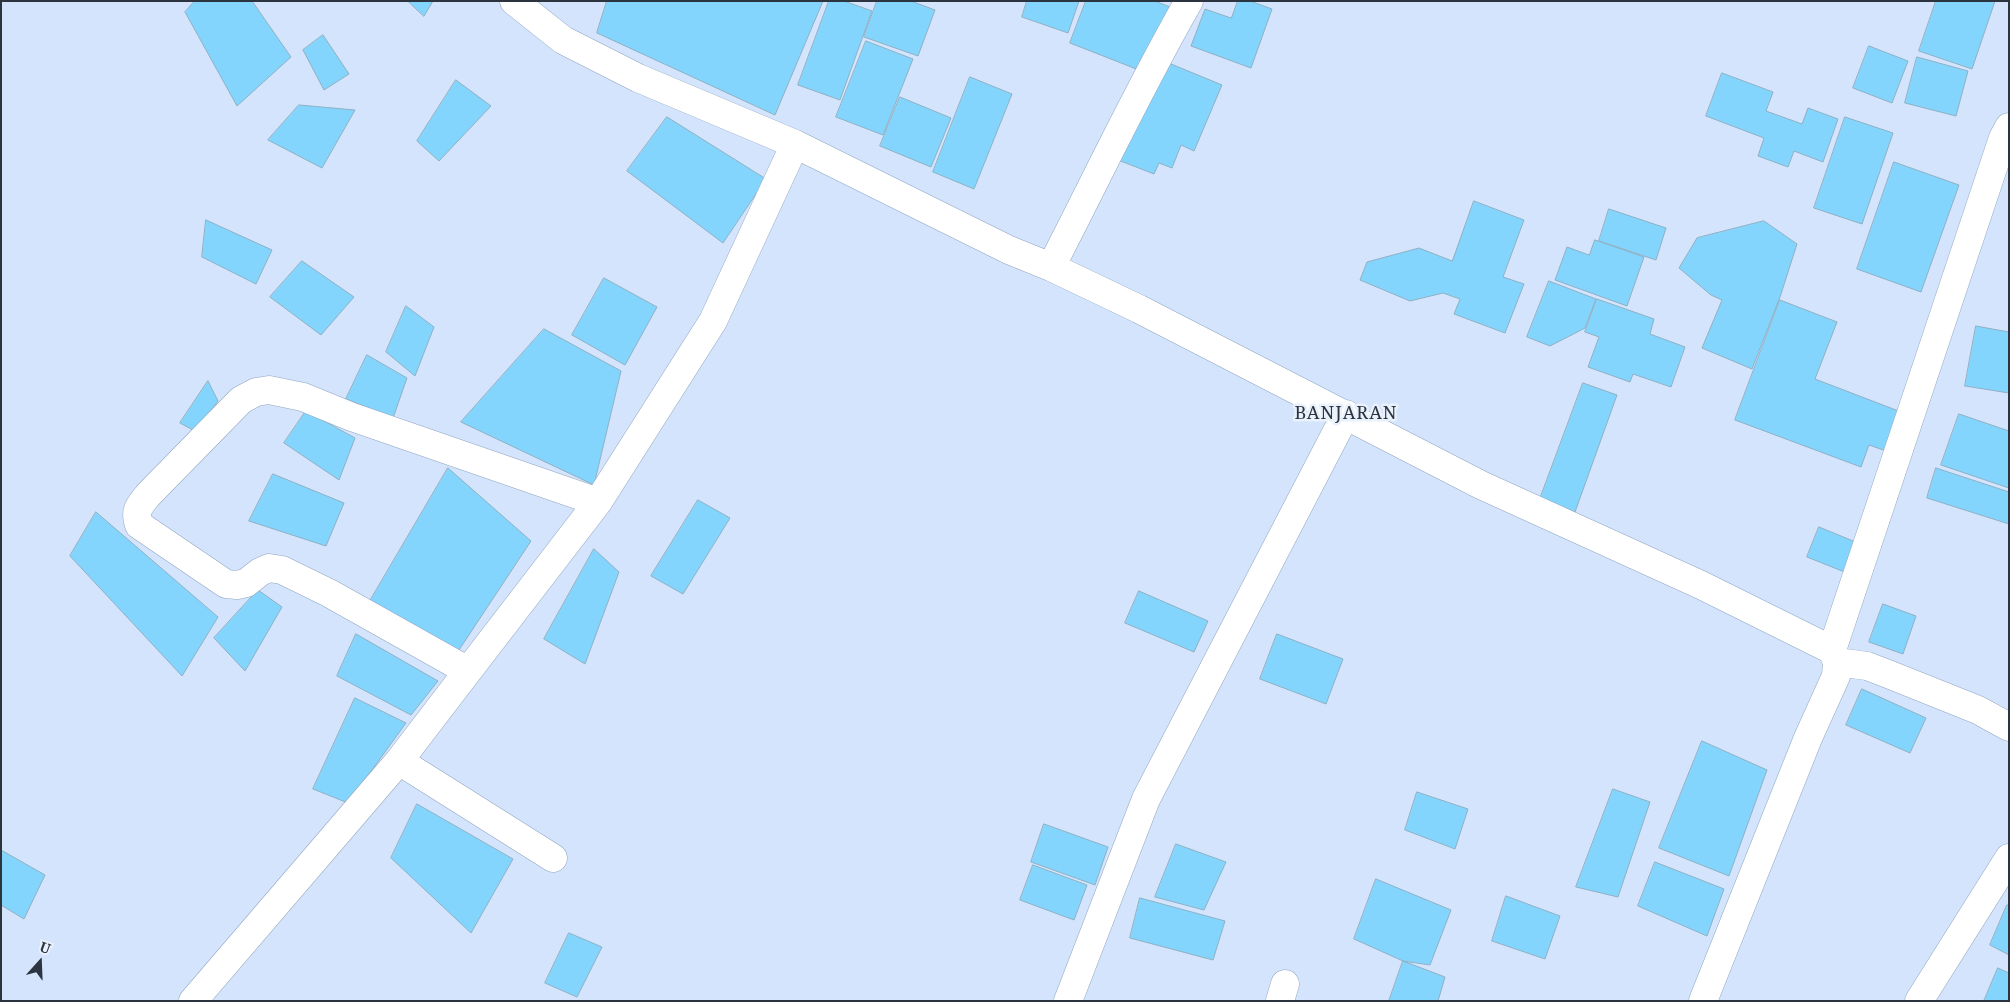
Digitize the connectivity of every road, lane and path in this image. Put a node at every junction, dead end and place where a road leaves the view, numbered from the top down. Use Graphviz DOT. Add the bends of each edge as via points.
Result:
graph roads {
  1 [pos="514,1"];
  2 [pos="1189,1"];
  3 [pos="2009,127"];
  4 [pos="795,144"];
  5 [pos="1051,267"];
  6 [pos="1346,414"];
  7 [pos="598,502"];
  8 [pos="1835,656"];
  9 [pos="468,671"];
  10 [pos="2009,727"];
  11 [pos="399,761"];
  12 [pos="553,858"];
  13 [pos="2009,858"];
  14 [pos="193,1001"];
  15 [pos="1068,1001"];
  16 [pos="1703,1001"];
  17 [pos="1919,1001"];
  1 -- 4 [label="street" via="563,40 638,78"];
  2 -- 5 [label="street" via="1151,67"];
  3 -- 8 [label="street"];
  4 -- 5 [label="street" via="1009,250"];
  4 -- 7 [label="street" via="713,320"];
  5 -- 6 [label="street"];
  6 -- 8 [label="street" via="1481,485 1701,585"];
  6 -- 15 [label="street" via="1146,799"];
  7 -- 9 [label="street"];
  7 -- 9 [label="street" via="352,417 303,396 269,390 241,400 137,509 138,525 226,584 246,583 269,568 282,570"];
  8 -- 10 [label="street" via="1978,710"];
  8 -- 16 [label="street" via="1836,676"];
  9 -- 11 [label="street"];
  11 -- 12 [label="street"];
  11 -- 14 [label="street"];
  13 -- 17 [label="street"];
}
